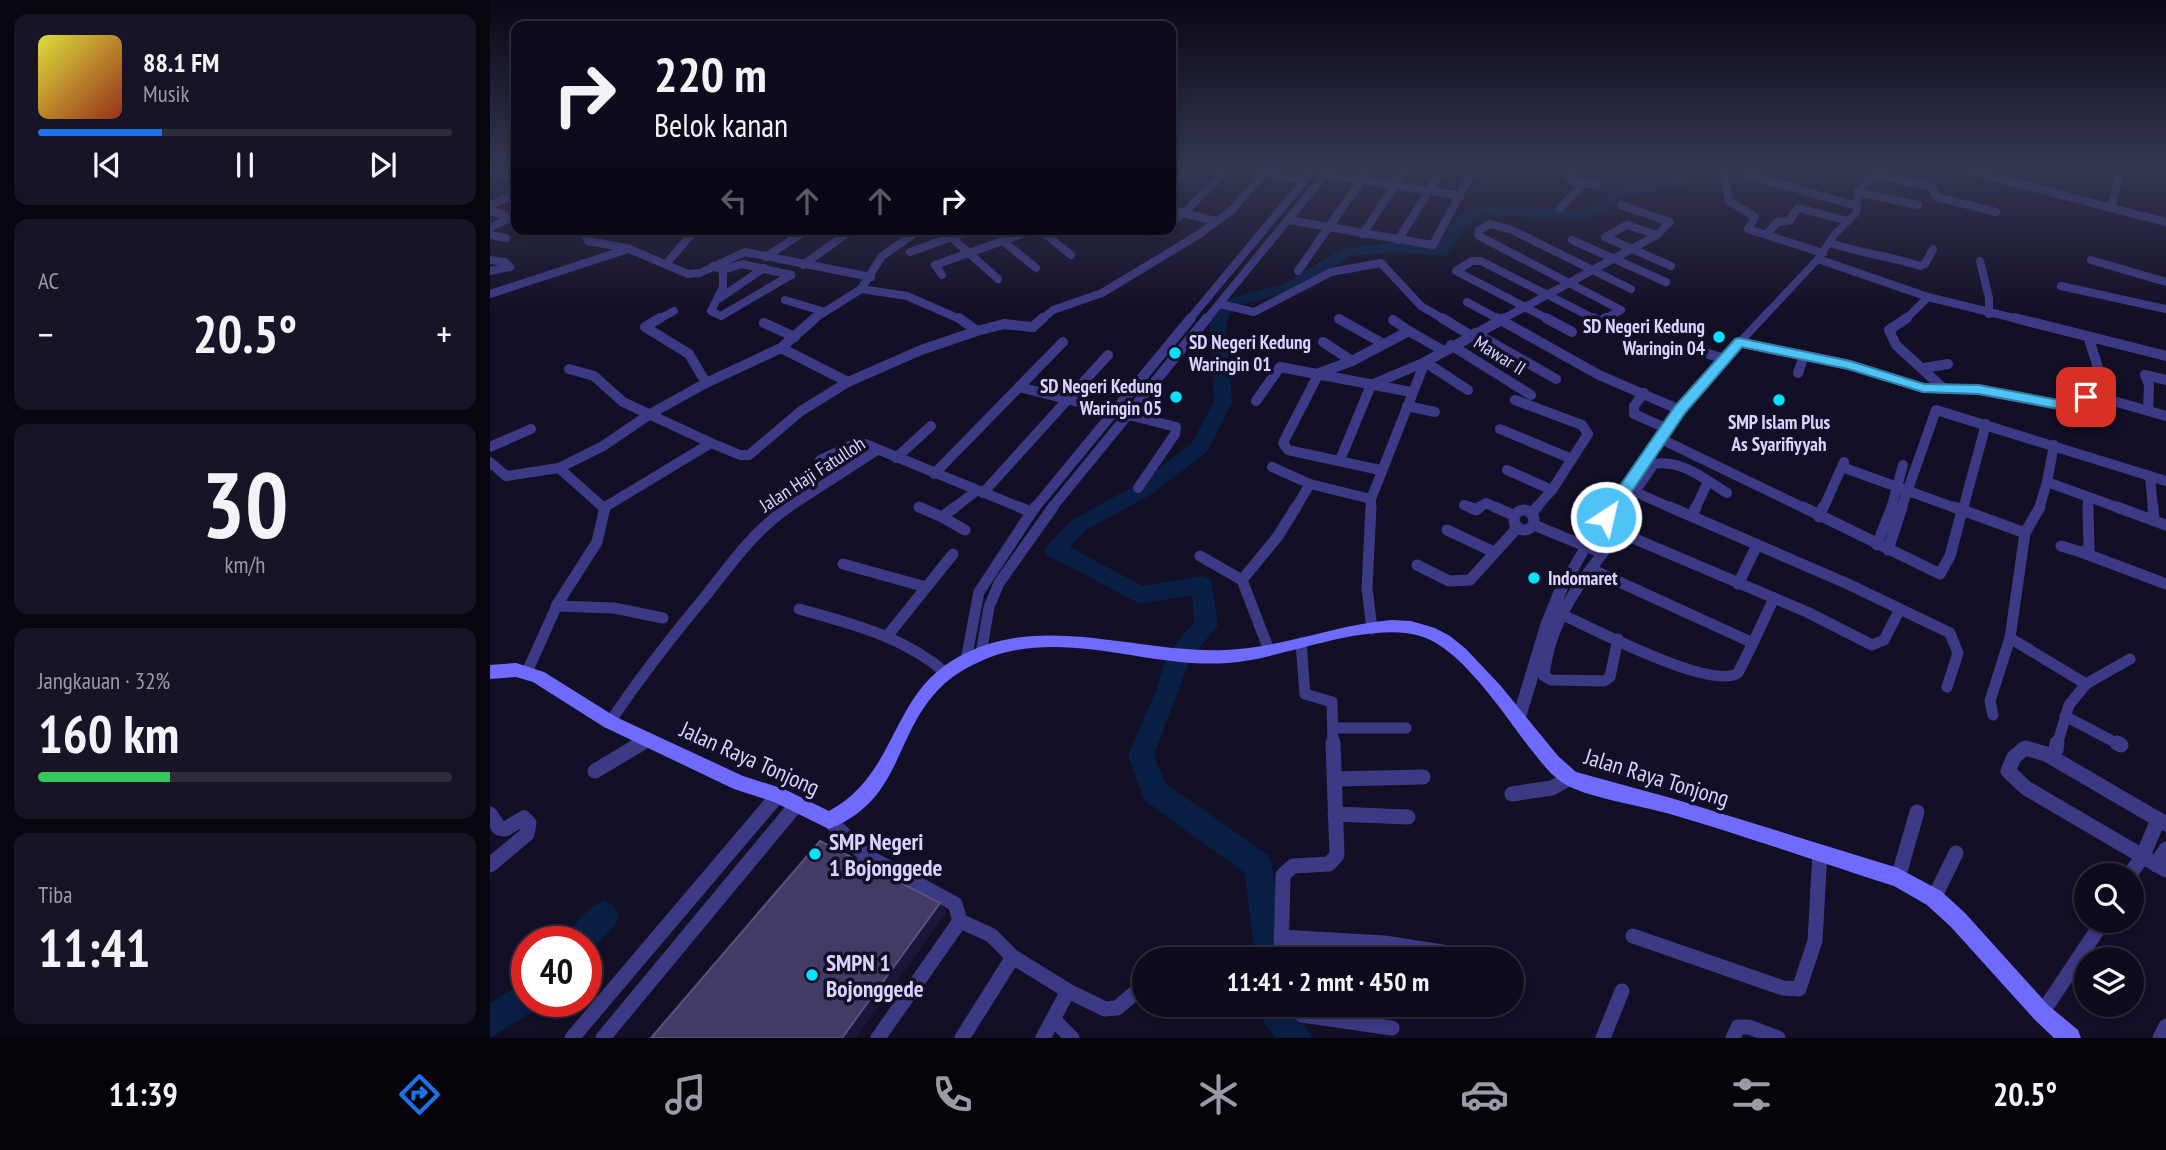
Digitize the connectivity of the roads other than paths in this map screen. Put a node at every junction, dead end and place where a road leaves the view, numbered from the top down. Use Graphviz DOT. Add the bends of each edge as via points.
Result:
graph roads {
  1 [pos="1198,216"];
  2 [pos="1222,216"];
  3 [pos="1276,216"];
  4 [pos="1291,216"];
  5 [pos="1335,216"];
  6 [pos="1374,216"];
  7 [pos="1413,216"];
  8 [pos="1449,216"];
  9 [pos="1658,216"];
  10 [pos="1753,216"];
  11 [pos="1792,216"];
  12 [pos="1830,216"];
  13 [pos="1853,216"];
  14 [pos="2144,216"];
  15 [pos="511,218"];
  16 [pos="1288,220"];
  17 [pos="1216,221"];
  18 [pos="1848,221"];
  19 [pos="2166,222"];
  20 [pos="1328,227"];
  21 [pos="490,228"];
  22 [pos="1363,234"];
  23 [pos="1766,234"];
  24 [pos="490,235"];
  25 [pos="588,235"];
  26 [pos="691,235"];
  27 [pos="799,235"];
  28 [pos="845,235"];
  29 [pos="912,235"];
  30 [pos="957,235"];
  31 [pos="1020,235"];
  32 [pos="1046,235"];
  33 [pos="1657,235"];
  34 [pos="951,237"];
  35 [pos="506,238"];
  36 [pos="1398,240"];
  37 [pos="1572,240"];
  38 [pos="1003,241"];
  39 [pos="1254,243"];
  40 [pos="1268,245"];
  41 [pos="1630,248"];
  42 [pos="628,249"];
  43 [pos="1933,249"];
  44 [pos="910,252"];
  45 [pos="1824,252"];
  46 [pos="970,253"];
  47 [pos="1071,255"];
  48 [pos="766,257"];
  49 [pos="1613,259"];
  50 [pos="490,260"];
  51 [pos="2091,260"];
  52 [pos="1980,261"];
  53 [pos="666,264"];
  54 [pos="803,265"];
  55 [pos="1671,265"];
  56 [pos="510,267"];
  57 [pos="713,267"];
  58 [pos="764,268"];
  59 [pos="1036,268"];
  60 [pos="1593,269"];
  61 [pos="723,270"];
  62 [pos="490,271"];
  63 [pos="1298,271"];
  64 [pos="942,275"];
  65 [pos="871,277"];
  66 [pos="998,279"];
  67 [pos="1568,282"];
  68 [pos="1666,282"];
  69 [pos="2166,282"];
  70 [pos="2061,286"];
  71 [pos="514,287"];
  72 [pos="861,289"];
  73 [pos="1632,289"];
  74 [pos="1547,293"];
  75 [pos="490,294"];
  76 [pos="1209,296"];
  77 [pos="1928,297"];
  78 [pos="719,298"];
  79 [pos="785,300"];
  80 [pos="1467,302"];
  81 [pos="1224,304"];
  82 [pos="1526,307"];
  83 [pos="2166,309"];
  84 [pos="674,311"];
  85 [pos="825,312"];
  86 [pos="1989,314"];
  87 [pos="1339,319"];
  88 [pos="1394,320"];
  89 [pos="1500,320"];
  90 [pos="764,323"];
  91 [pos="977,331"];
  92 [pos="1409,331"];
  93 [pos="1572,332"];
  94 [pos="1472,334"];
  95 [pos="795,337"];
  96 [pos="2089,339"];
  97 [pos="1063,342"];
  98 [pos="1323,342"];
  99 [pos="1739,342"];
  100 [pos="1382,343"];
  101 [pos="1447,347"];
  102 [pos="1664,347"];
  103 [pos="781,348"];
  104 [pos="1108,355"];
  105 [pos="1804,356"];
  106 [pos="2166,356"];
  107 [pos="1725,359"];
  108 [pos="1352,360"];
  109 [pos="1425,362"];
  110 [pos="1948,364"];
  111 [pos="1924,368"];
  112 [pos="569,369"];
  113 [pos="1319,373"];
  114 [pos="1798,373"];
  115 [pos="1556,379"];
  116 [pos="2166,380"];
  117 [pos="848,382"];
  118 [pos="706,383"];
  119 [pos="1371,385"];
  120 [pos="1019,387"];
  121 [pos="1944,388"];
  122 [pos="1468,390"];
  123 [pos="1411,392"];
  124 [pos="1644,393"];
  125 [pos="1531,395"];
  126 [pos="2092,395"];
  127 [pos="1068,400"];
  128 [pos="1516,400"];
  129 [pos="1256,401"];
  130 [pos="1407,406"];
  131 [pos="1680,410"];
  132 [pos="2148,410"];
  133 [pos="1114,411"];
  134 [pos="1434,412"];
  135 [pos="650,414"];
  136 [pos="1130,415"];
  137 [pos="2166,416"];
  138 [pos="1986,424"];
  139 [pos="931,426"];
  140 [pos="531,429"];
  141 [pos="1500,429"];
  142 [pos="1665,434"];
  143 [pos="711,443"];
  144 [pos="2054,445"];
  145 [pos="490,447"];
  146 [pos="877,450"];
  147 [pos="896,458"];
  148 [pos="1572,459"];
  149 [pos="820,460"];
  150 [pos="1340,460"];
  151 [pos="490,462"];
  152 [pos="1903,465"];
  153 [pos="1272,467"];
  154 [pos="559,468"];
  155 [pos="1380,470"];
  156 [pos="1507,470"];
  157 [pos="934,474"];
  158 [pos="2150,476"];
  159 [pos="2166,481"];
  160 [pos="1708,482"];
  161 [pos="2047,482"];
  162 [pos="1310,484"];
  163 [pos="1138,488"];
  164 [pos="1904,489"];
  165 [pos="1552,490"];
  166 [pos="979,492"];
  167 [pos="1635,492"];
  168 [pos="1727,493"];
  169 [pos="2088,498"];
  170 [pos="1371,499"];
  171 [pos="1464,505"];
  172 [pos="919,506"];
  173 [pos="606,507"];
  174 [pos="1964,510"];
  175 [pos="1031,512"];
  176 [pos="1513,515"];
  177 [pos="1692,515"];
  178 [pos="943,517"];
  179 [pos="1819,517"];
  180 [pos="1533,520"];
  181 [pos="2154,521"];
  182 [pos="2166,525"];
  183 [pos="1518,527"];
  184 [pos="965,530"];
  185 [pos="1447,530"];
  186 [pos="2025,533"];
  187 [pos="1618,534"];
  188 [pos="1757,545"];
  189 [pos="1877,545"];
  190 [pos="2062,546"];
  191 [pos="1586,547"];
  192 [pos="1888,550"];
  193 [pos="1494,552"];
  194 [pos="2081,552"];
  195 [pos="1602,553"];
  196 [pos="953,554"];
  197 [pos="1200,556"];
  198 [pos="843,564"];
  199 [pos="1417,565"];
  200 [pos="1591,569"];
  201 [pos="1242,580"];
  202 [pos="1738,584"];
  203 [pos="2166,584"];
  204 [pos="926,587"];
  205 [pos="1774,598"];
  206 [pos="556,606"];
  207 [pos="799,609"];
  208 [pos="1900,609"];
  209 [pos="1560,614"];
  210 [pos="663,618"];
  211 [pos="1372,629"];
  212 [pos="888,635"];
  213 [pos="2010,638"];
  214 [pos="1618,639"];
  215 [pos="1301,643"];
  216 [pos="1753,643"];
  217 [pos="1269,650"];
  218 [pos="974,657"];
  219 [pos="2130,659"];
  220 [pos="490,672"];
  221 [pos="527,673"];
  222 [pos="946,673"];
  223 [pos="2086,684"];
  224 [pos="1947,687"];
  225 [pos="1993,715"];
  226 [pos="2065,716"];
  227 [pos="607,720"];
  228 [pos="1518,721"];
  229 [pos="1406,727"];
  230 [pos="1334,728"];
  231 [pos="649,739"];
  232 [pos="2121,745"];
  233 [pos="2056,750"];
  234 [pos="595,771"];
  235 [pos="1423,776"];
  236 [pos="1570,778"];
  237 [pos="1335,779"];
  238 [pos="1512,794"];
  239 [pos="778,795"];
  240 [pos="797,804"];
  241 [pos="1917,812"];
  242 [pos="490,814"];
  243 [pos="1335,814"];
  244 [pos="1408,817"];
  245 [pos="829,820"];
  246 [pos="2162,822"];
  247 [pos="2166,849"];
  248 [pos="1820,852"];
  249 [pos="1956,853"];
  250 [pos="2142,858"];
  251 [pos="2138,863"];
  252 [pos="490,865"];
  253 [pos="2161,868"];
  254 [pos="1898,878"];
  255 [pos="1934,898"];
  256 [pos="960,921"];
  257 [pos="2095,933"];
  258 [pos="1633,936"];
  259 [pos="1281,937"];
  260 [pos="1281,947"];
  261 [pos="1410,947"];
  262 [pos="1013,957"];
  263 [pos="1068,991"];
  264 [pos="1622,991"];
  265 [pos="1132,994"];
  266 [pos="2042,1013"];
  267 [pos="1320,1017"];
  268 [pos="1054,1020"];
  269 [pos="2166,1026"];
  270 [pos="1392,1028"];
  271 [pos="579,1035"];
  272 [pos="603,1038"];
  273 [pos="878,1038"];
  274 [pos="962,1038"];
  275 [pos="1043,1038"];
  276 [pos="1072,1038"];
  277 [pos="1603,1038"];
  278 [pos="1733,1038"];
  279 [pos="1778,1038"];
  280 [pos="2070,1038"];
  281 [pos="2160,1038"];
  1 -- 17 [label="street"];
  2 -- 17 [label="street"];
  3 -- 39 [label="street"];
  4 -- 16 [label="street"];
  5 -- 20 [label="street"];
  6 -- 22 [label="street"];
  7 -- 36 [label="street"];
  8 -- 36 [label="street" via="1433,245"];
  9 -- 33 [label="street" via="1670,220"];
  10 -- 23 [label="street" via="1748,229"];
  11 -- 23 [label="street" via="1777,222"];
  12 -- 18 [label="street"];
  13 -- 18 [label="street"];
  14 -- 19 [label="street"];
  15 -- 21 [label="street"];
  16 -- 20 [label="street"];
  16 -- 40 [label="street"];
  17 -- 91 [label="street" via="1108,289 1053,310 1033,327 1004,324"];
  18 -- 45 [label="street"];
  20 -- 22 [label="street"];
  20 -- 63 [label="street"];
  22 -- 36 [label="street"];
  23 -- 45 [label="street"];
  24 -- 35 [label="street"];
  25 -- 42 [label="street" via="588,241"];
  26 -- 53 [label="street"];
  27 -- 48 [label="street"];
  28 -- 54 [label="street"];
  29 -- 65 [label="street" via="882,256"];
  30 -- 34 [label="street"];
  31 -- 38 [label="street"];
  32 -- 47 [label="street"];
  33 -- 41 [label="street"];
  33 -- 41 [label="street" via="1623,224 1605,237"];
  34 -- 44 [label="street"];
  34 -- 46 [label="street"];
  37 -- 49 [label="street"];
  38 -- 46 [label="street"];
  38 -- 59 [label="street"];
  39 -- 40 [label="street"];
  39 -- 76 [label="street"];
  40 -- 81 [label="street"];
  41 -- 49 [label="street"];
  41 -- 55 [label="street"];
  42 -- 53 [label="street"];
  42 -- 71 [label="street"];
  43 -- 45 [label="street" via="1920,265 1881,253"];
  45 -- 77 [label="street"];
  45 -- 99 [label="street"];
  46 -- 64 [label="street" via="935,265"];
  46 -- 66 [label="street"];
  48 -- 54 [label="street"];
  48 -- 57 [label="street" via="742,252"];
  49 -- 60 [label="street"];
  49 -- 68 [label="street"];
  50 -- 56 [label="street"];
  51 -- 69 [label="street"];
  52 -- 86 [label="street"];
  53 -- 57 [label="street" via="690,274"];
  54 -- 65 [label="street"];
  56 -- 62 [label="street"];
  56 -- 71 [label="street" via="508,276"];
  57 -- 61 [label="street"];
  58 -- 61 [label="street" via="742,264"];
  58 -- 78 [label="street"];
  58 -- 78 [label="street" via="791,275 724,316 710,311"];
  60 -- 67 [label="street"];
  60 -- 67 [label="street" via="1497,225 1479,230 1483,238"];
  60 -- 73 [label="street"];
  61 -- 78 [label="street"];
  65 -- 72 [label="street"];
  67 -- 74 [label="street"];
  67 -- 74 [label="street" via="1620,311 1600,322"];
  70 -- 83 [label="street"];
  71 -- 75 [label="street"];
  72 -- 85 [label="street"];
  72 -- 91 [label="street" via="914,298 960,318"];
  74 -- 82 [label="street"];
  74 -- 82 [label="street" via="1481,261 1456,271"];
  76 -- 81 [label="street"];
  76 -- 133 [label="street"];
  77 -- 86 [label="street"];
  77 -- 111 [label="street" via="1889,330 1896,345"];
  79 -- 85 [label="street"];
  80 -- 89 [label="street"];
  81 -- 94 [label="street" via="1254,312 1314,278 1381,263 1421,306"];
  81 -- 136 [label="street"];
  82 -- 89 [label="street"];
  82 -- 93 [label="street"];
  84 -- 118 [label="street" via="644,327 689,354"];
  85 -- 95 [label="street"];
  86 -- 96 [label="street"];
  87 -- 100 [label="street"];
  88 -- 92 [label="street, Mawar II"];
  89 -- 94 [label="street"];
  89 -- 124 [label="street" via="1599,375"];
  90 -- 95 [label="street"];
  91 -- 117 [label="street"];
  92 -- 100 [label="street"];
  92 -- 101 [label="street, Mawar II"];
  94 -- 101 [label="street"];
  94 -- 115 [label="street"];
  95 -- 103 [label="street"];
  96 -- 106 [label="street"];
  96 -- 126 [label="street" via="2100,374 2100,384"];
  97 -- 120 [label="street"];
  98 -- 108 [label="street"];
  99 -- 105 [label="street"];
  99 -- 107 [label="street"];
  100 -- 108 [label="street"];
  101 -- 109 [label="street"];
  101 -- 125 [label="street, Mawar II"];
  102 -- 107 [label="street"];
  103 -- 117 [label="street"];
  103 -- 118 [label="street"];
  104 -- 127 [label="street"];
  105 -- 114 [label="street"];
  105 -- 121 [label="street" via="1923,388"];
  107 -- 131 [label="street"];
  108 -- 113 [label="street"];
  109 -- 119 [label="street"];
  109 -- 122 [label="street"];
  109 -- 123 [label="street"];
  110 -- 111 [label="street"];
  111 -- 121 [label="street"];
  112 -- 135 [label="street" via="594,376 617,398"];
  113 -- 119 [label="street"];
  113 -- 129 [label="street" via="1278,367"];
  113 -- 150 [label="street" via="1283,447"];
  116 -- 132 [label="street" via="2145,374"];
  117 -- 143 [label="street" via="801,411 749,455"];
  118 -- 135 [label="street"];
  119 -- 123 [label="street"];
  119 -- 150 [label="street"];
  120 -- 127 [label="street"];
  120 -- 157 [label="street"];
  121 -- 126 [label="street" via="2059,405"];
  123 -- 130 [label="street"];
  124 -- 131 [label="street"];
  124 -- 142 [label="street" via="1634,414"];
  126 -- 132 [label="street"];
  127 -- 133 [label="street"];
  127 -- 166 [label="street"];
  128 -- 148 [label="street" via="1587,429 1585,443"];
  130 -- 134 [label="street"];
  130 -- 155 [label="street"];
  131 -- 142 [label="street"];
  132 -- 137 [label="street"];
  133 -- 136 [label="street"];
  133 -- 175 [label="street"];
  135 -- 143 [label="street"];
  135 -- 154 [label="street" via="603,446"];
  136 -- 163 [label="street" via="1167,423 1177,430"];
  136 -- 218 [label="street" via="1045,518 999,583"];
  138 -- 144 [label="street"];
  138 -- 164 [label="street" via="1950,412 1934,412"];
  138 -- 174 [label="street"];
  139 -- 147 [label="street"];
  140 -- 145 [label="street"];
  141 -- 148 [label="street"];
  142 -- 179 [label="street"];
  142 -- 191 [label="street"];
  143 -- 173 [label="street"];
  144 -- 158 [label="street"];
  144 -- 161 [label="street"];
  146 -- 147 [label="street, Jalan Haji Fatulloh"];
  146 -- 149 [label="street" via="857,443"];
  146 -- 227 [label="street, Jalan Haji Fatulloh" via="771,519"];
  147 -- 157 [label="street, Jalan Haji Fatulloh"];
  148 -- 165 [label="street"];
  150 -- 155 [label="street"];
  151 -- 154 [label="street" via="506,476"];
  152 -- 164 [label="street"];
  153 -- 162 [label="street"];
  154 -- 173 [label="street"];
  155 -- 170 [label="street"];
  156 -- 165 [label="street"];
  157 -- 166 [label="street, Jalan Haji Fatulloh"];
  158 -- 159 [label="street"];
  158 -- 181 [label="street"];
  160 -- 167 [label="street" via="1659,462"];
  160 -- 168 [label="street"];
  160 -- 177 [label="street"];
  161 -- 169 [label="street"];
  161 -- 186 [label="street" via="2040,508"];
  162 -- 170 [label="street"];
  162 -- 201 [label="street" via="1278,536"];
  164 -- 174 [label="street"];
  164 -- 179 [label="street" via="1843,464"];
  164 -- 189 [label="street"];
  164 -- 192 [label="street"];
  165 -- 180 [label="street"];
  166 -- 175 [label="street, Jalan Haji Fatulloh"];
  166 -- 178 [label="street"];
  167 -- 177 [label="street"];
  167 -- 187 [label="street" via="1615,521"];
  169 -- 181 [label="street"];
  169 -- 194 [label="street" via="2089,549"];
  170 -- 211 [label="street" via="1367,588"];
  171 -- 176 [label="street" via="1476,509 1486,503"];
  172 -- 178 [label="street"];
  173 -- 206 [label="street" via="598,540"];
  174 -- 186 [label="street"];
  174 -- 192 [label="street" via="1943,573"];
  175 -- 218 [label="street" via="979,592"];
  176 -- 180 [label="street" via="1521,512"];
  176 -- 183 [label="street"];
  177 -- 188 [label="street"];
  178 -- 184 [label="street"];
  179 -- 189 [label="street"];
  180 -- 183 [label="street" via="1527,528"];
  180 -- 191 [label="street"];
  181 -- 182 [label="street"];
  183 -- 193 [label="street"];
  185 -- 193 [label="street"];
  186 -- 213 [label="street"];
  187 -- 195 [label="street"];
  187 -- 202 [label="street"];
  188 -- 202 [label="street"];
  188 -- 208 [label="street"];
  189 -- 192 [label="street"];
  190 -- 194 [label="street"];
  191 -- 195 [label="street"];
  191 -- 228 [label="street" via="1548,622"];
  193 -- 199 [label="street" via="1470,580 1460,583"];
  194 -- 203 [label="street"];
  195 -- 200 [label="street"];
  196 -- 204 [label="street"];
  197 -- 201 [label="street"];
  198 -- 204 [label="street"];
  200 -- 209 [label="street"];
  200 -- 216 [label="street"];
  201 -- 217 [label="street"];
  202 -- 205 [label="street"];
  204 -- 212 [label="street"];
  205 -- 208 [label="street" via="1872,645 1884,640"];
  205 -- 216 [label="street"];
  206 -- 210 [label="street" via="614,608"];
  206 -- 221 [label="street"];
  207 -- 212 [label="street"];
  208 -- 224 [label="street" via="1954,636 1958,660"];
  209 -- 214 [label="street"];
  209 -- 214 [label="street" via="1544,673 1547,679 1604,681 1610,677"];
  211 -- 215 [label="main road, Jalan Raya Tonjong"];
  211 -- 228 [label="main road, Jalan Raya Tonjong" via="1413,628 1440,637 1457,650"];
  212 -- 222 [label="street" via="922,651"];
  213 -- 223 [label="street"];
  213 -- 225 [label="street" via="1990,701"];
  214 -- 216 [label="street" via="1680,667 1724,679 1734,678 1740,671"];
  215 -- 217 [label="main road, Jalan Raya Tonjong"];
  215 -- 230 [label="street" via="1306,694 1331,700"];
  217 -- 218 [label="main road, Jalan Raya Tonjong" via="1222,657 1052,641"];
  218 -- 222 [label="main road, Jalan Raya Tonjong"];
  219 -- 223 [label="street"];
  220 -- 221 [label="main road, Jalan Raya Tonjong"];
  221 -- 227 [label="main road, Jalan Raya Tonjong"];
  222 -- 245 [label="main road, Jalan Raya Tonjong" via="906,722 891,759 866,799 850,813"];
  223 -- 226 [label="street"];
  226 -- 232 [label="street"];
  226 -- 233 [label="street"];
  227 -- 231 [label="main road, Jalan Raya Tonjong"];
  228 -- 236 [label="main road, Jalan Raya Tonjong"];
  229 -- 230 [label="street"];
  230 -- 237 [label="street"];
  231 -- 234 [label="street"];
  231 -- 239 [label="main road, Jalan Raya Tonjong" via="740,783"];
  235 -- 237 [label="street"];
  236 -- 238 [label="street" via="1552,788"];
  236 -- 248 [label="main road, Jalan Raya Tonjong"];
  237 -- 243 [label="street"];
  239 -- 240 [label="main road, Jalan Raya Tonjong"];
  239 -- 271 [label="street"];
  240 -- 245 [label="main road, Jalan Raya Tonjong"];
  240 -- 272 [label="street"];
  241 -- 254 [label="street"];
  242 -- 252 [label="street" via="499,828 524,818 529,823 527,834"];
  243 -- 244 [label="street"];
  243 -- 259 [label="street" via="1335,861 1293,866 1283,875"];
  245 -- 256 [label="street" via="865,855 955,904"];
  246 -- 250 [label="street"];
  246 -- 250 [label="street" via="2036,750 2025,748 2009,763 2008,771 2019,783"];
  247 -- 253 [label="street"];
  248 -- 254 [label="main road, Jalan Raya Tonjong"];
  248 -- 258 [label="street" via="1814,941 1809,973 1799,989 1783,988"];
  249 -- 255 [label="street"];
  250 -- 251 [label="street"];
  250 -- 253 [label="street"];
  254 -- 255 [label="main road, Jalan Raya Tonjong"];
  255 -- 266 [label="main road, Jalan Raya Tonjong"];
  256 -- 262 [label="street" via="990,935"];
  256 -- 273 [label="street"];
  257 -- 266 [label="street"];
  259 -- 260 [label="street"];
  259 -- 261 [label="street"];
  262 -- 263 [label="street"];
  262 -- 274 [label="street"];
  263 -- 265 [label="street" via="1111,1010"];
  263 -- 268 [label="street"];
  264 -- 277 [label="street"];
  266 -- 280 [label="main road, Jalan Raya Tonjong"];
  267 -- 270 [label="street"];
  268 -- 275 [label="street"];
  268 -- 276 [label="street"];
  269 -- 281 [label="street"];
  278 -- 279 [label="street" via="1738,1027 1749,1027"];
}
